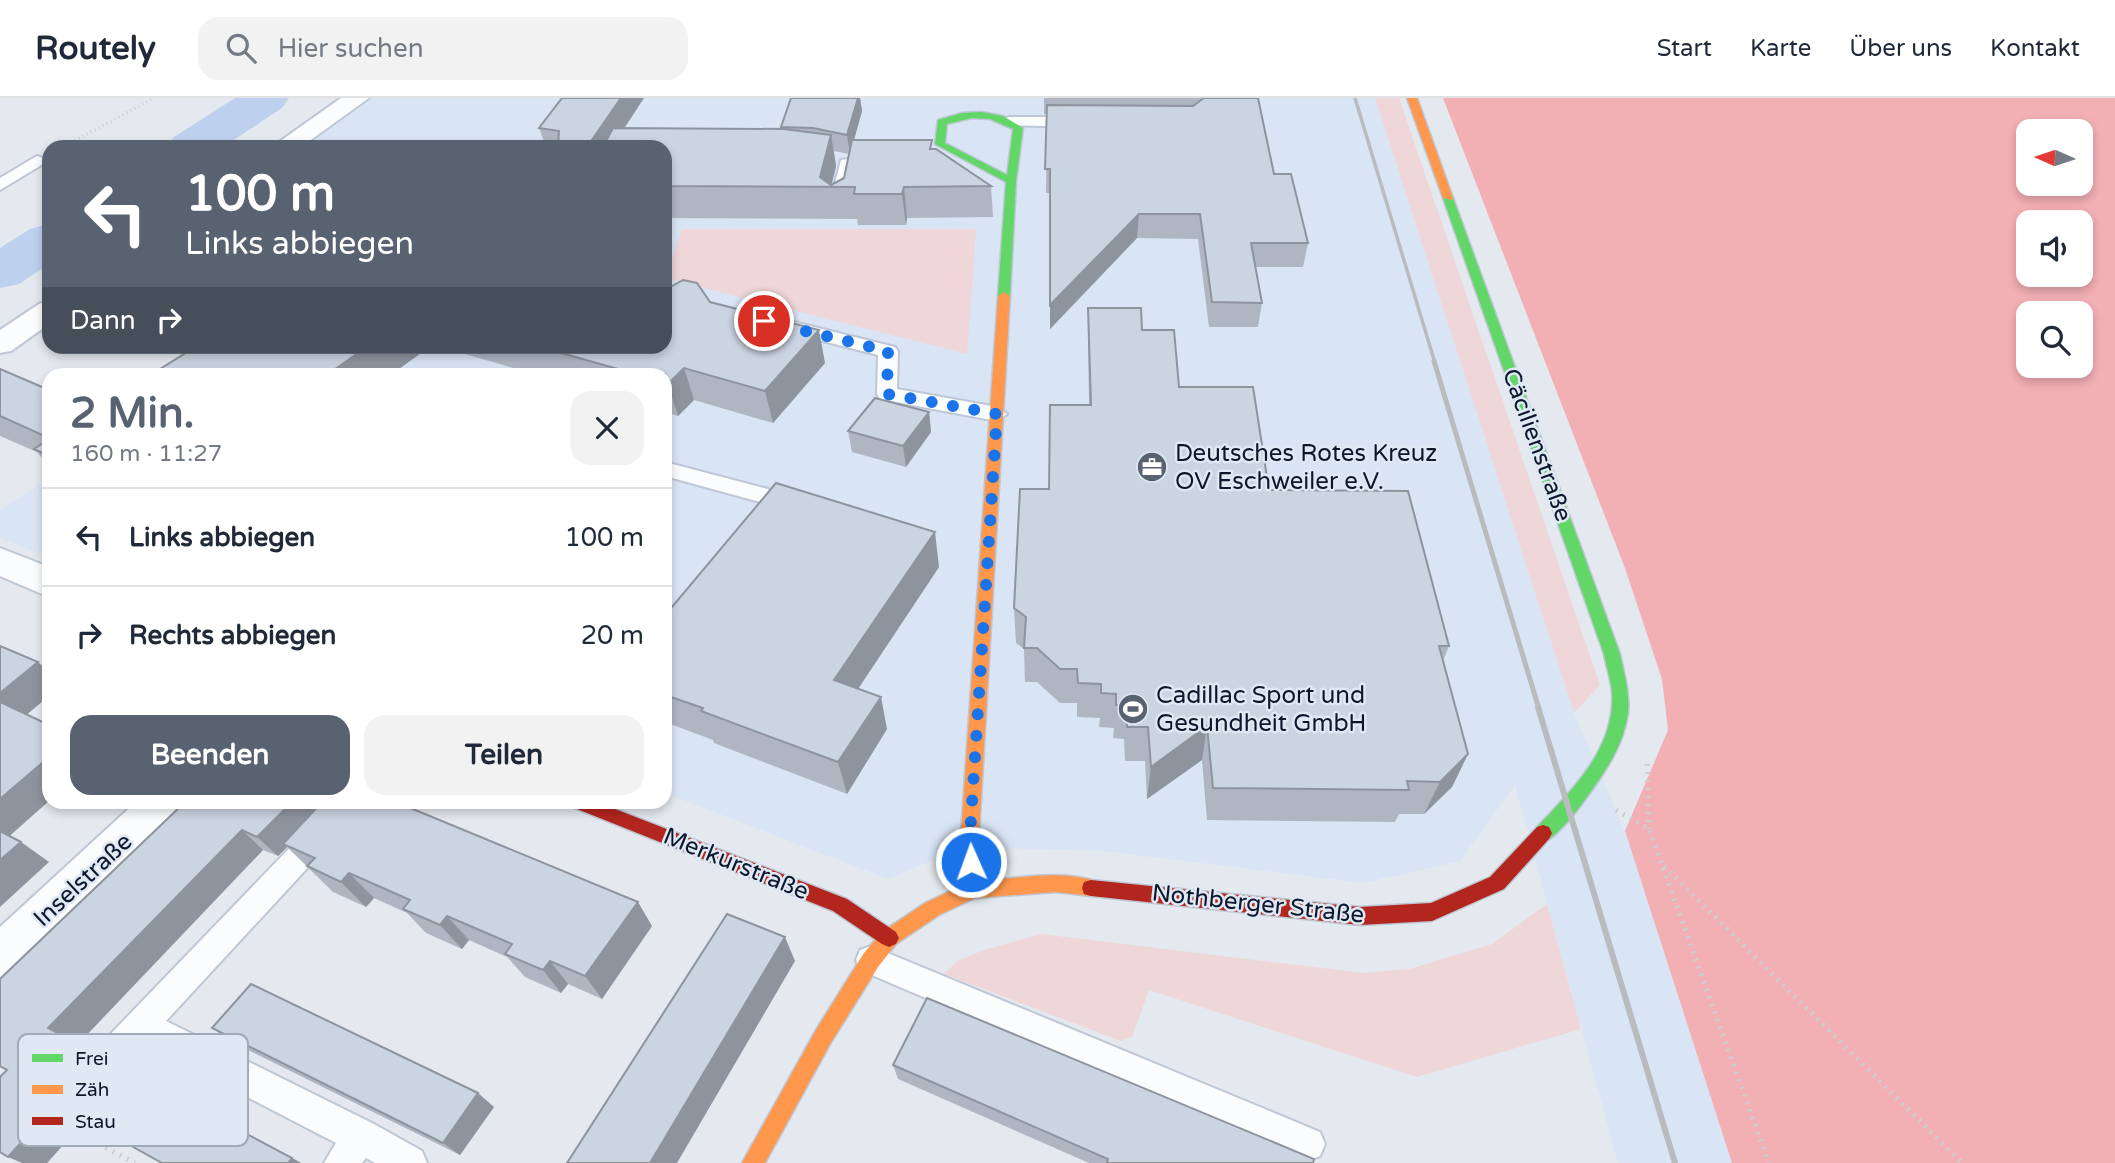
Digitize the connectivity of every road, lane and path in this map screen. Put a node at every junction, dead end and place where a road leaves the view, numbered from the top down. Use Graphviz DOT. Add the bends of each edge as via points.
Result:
graph roads {
  1 [pos="154,98"];
  2 [pos="357,98"];
  3 [pos="1412,98"];
  4 [pos="1009,122"];
  5 [pos="1097,122"];
  6 [pos="76,140"];
  7 [pos="294,140"];
  8 [pos="961,156"];
  9 [pos="832,157"];
  10 [pos="889,160"];
  11 [pos="927,160"];
  12 [pos="37,161"];
  13 [pos="850,162"];
  14 [pos="1011,181"];
  15 [pos="0,185"];
  16 [pos="836,209"];
  17 [pos="42,315"];
  18 [pos="770,323"];
  19 [pos="0,344"];
  20 [pos="997,414"];
  21 [pos="672,471"];
  22 [pos="760,495"];
  23 [pos="0,561"];
  24 [pos="42,580"];
  25 [pos="1582,791"];
  26 [pos="158,809"];
  27 [pos="344,809"];
  28 [pos="596,809"];
  29 [pos="1661,863"];
  30 [pos="973,890"];
  31 [pos="880,949"];
  32 [pos="0,958"];
  33 [pos="142,1025"];
  34 [pos="134,1034"];
  35 [pos="160,1034"];
  36 [pos="248,1078"];
  37 [pos="362,1136"];
  38 [pos="1308,1144"];
  39 [pos="111,1146"];
  40 [pos="135,1163"];
  41 [pos="341,1163"];
  42 [pos="410,1163"];
  43 [pos="753,1163"];
  44 [pos="1769,1163"];
  45 [pos="1962,1163"];
  1 -- 6 [label="path"];
  2 -- 7 [label="street"];
  3 -- 25 [label="street, Cäcilienstraße" via="1612,654 1620,694 1613,741"];
  4 -- 5 [label="lane"];
  4 -- 8 [label="street" via="999,115 968,113 942,122 940,145"];
  4 -- 14 [label="street" via="1018,128"];
  8 -- 11 [label="lane"];
  8 -- 14 [label="street"];
  9 -- 13 [label="lane"];
  10 -- 13 [label="lane"];
  12 -- 15 [label="lane"];
  13 -- 16 [label="lane"];
  14 -- 20 [label="street"];
  17 -- 19 [label="street"];
  18 -- 20 [label="lane" via="888,351 887,394"];
  20 -- 30 [label="street" via="970,834"];
  21 -- 22 [label="lane"];
  23 -- 24 [label="street"];
  25 -- 29 [label="path" via="1649,829"];
  25 -- 30 [label="street, Nothberger Straße" via="1497,883 1432,912 1360,916 1056,884"];
  26 -- 32 [label="street, Inselstraße"];
  27 -- 33 [label="lane"];
  28 -- 31 [label="street, Merkurstraße" via="840,905"];
  29 -- 44 [label="path"];
  29 -- 45 [label="path"];
  30 -- 31 [label="street, Nothberger Straße" via="932,909"];
  31 -- 38 [label="lane"];
  31 -- 43 [label="street, Nothberger Straße" via="823,1037"];
  33 -- 34 [label="lane"];
  33 -- 35 [label="lane"];
  36 -- 37 [label="lane"];
  37 -- 41 [label="lane"];
  37 -- 42 [label="lane"];
  39 -- 40 [label="path"];
}
